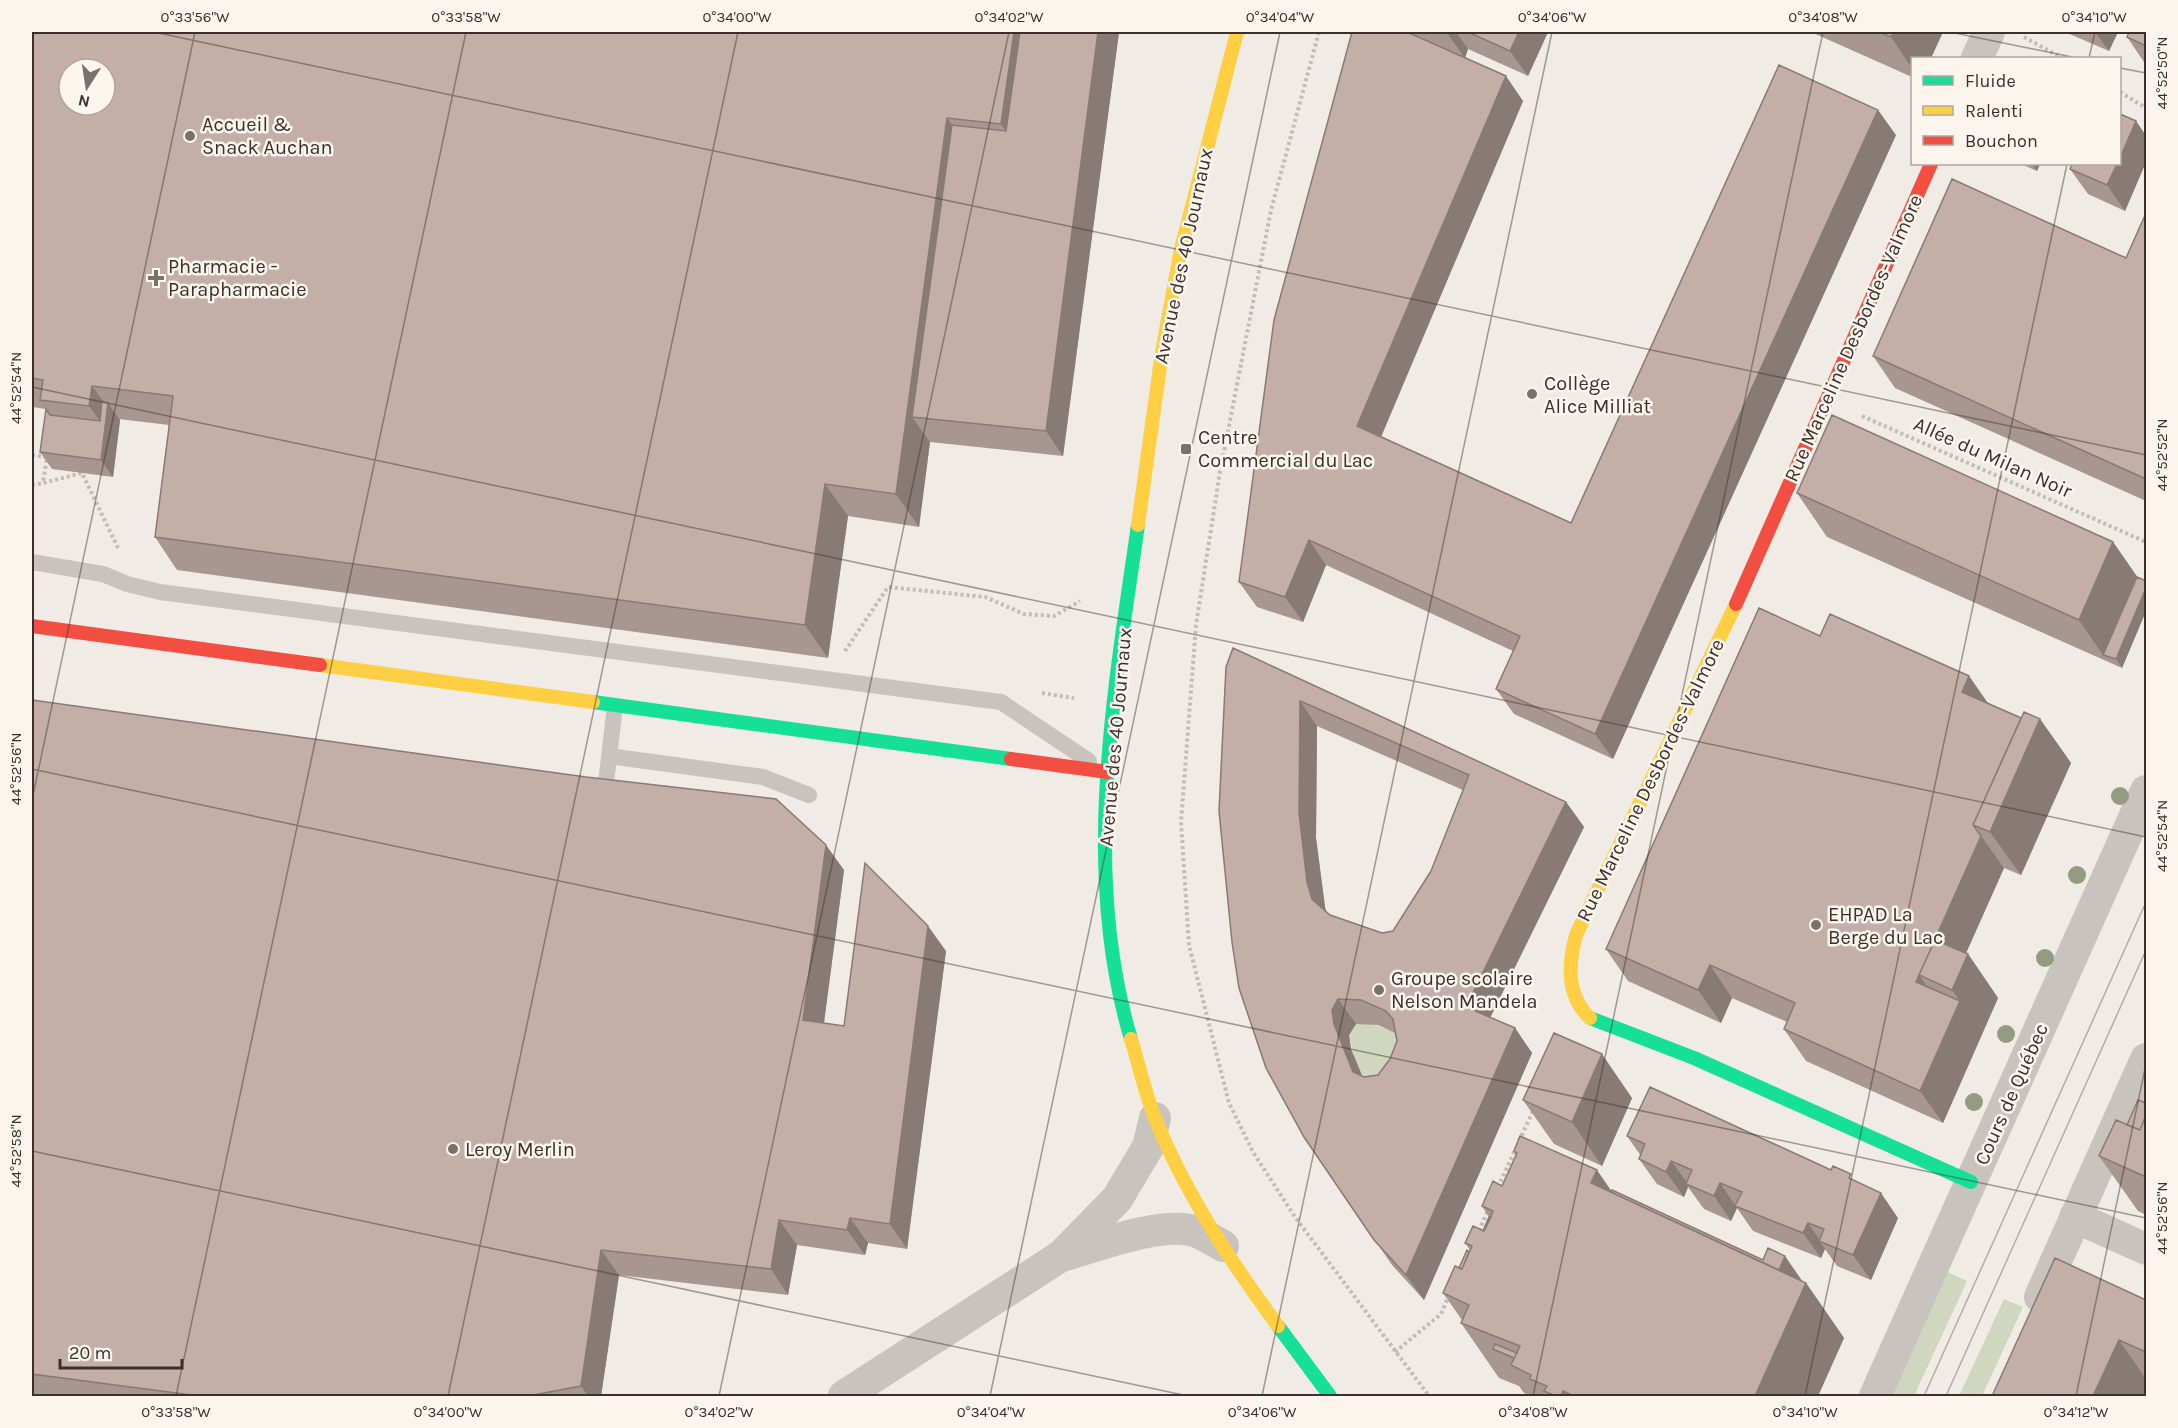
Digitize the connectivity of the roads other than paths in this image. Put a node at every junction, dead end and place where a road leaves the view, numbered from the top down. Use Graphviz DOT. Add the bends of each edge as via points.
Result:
graph roads {
  1 [pos="1237,32"];
  2 [pos="1989,32"];
  3 [pos="1977,57"];
  4 [pos="1931,165"];
  5 [pos="32,562"];
  6 [pos="32,626"];
  7 [pos="615,706"];
  8 [pos="609,756"];
  9 [pos="1107,772"];
  10 [pos="2146,791"];
  11 [pos="808,795"];
  12 [pos="604,802"];
  13 [pos="2146,1059"];
  14 [pos="1155,1118"];
  15 [pos="1971,1182"];
  16 [pos="2076,1217"];
  17 [pos="1223,1246"];
  18 [pos="2146,1249"];
  19 [pos="1061,1256"];
  20 [pos="2030,1319"];
  21 [pos="844,1396"];
  22 [pos="1330,1396"];
  23 [pos="1875,1396"];
  1 -- 9 [label="street, Avenue des 40 Journaux" via="1183,237 1162,352"];
  2 -- 3 [label="street"];
  4 -- 15 [label="street, Rue Marceline Desbordes-Valmore" via="1640,808 1575,936 1570,963 1574,995 1584,1014 1608,1028 1694,1058"];
  5 -- 9 [label="lane" via="103,574 160,592 1001,702"];
  6 -- 7 [label="street"];
  7 -- 8 [label="lane"];
  7 -- 9 [label="street"];
  8 -- 11 [label="lane" via="763,777"];
  8 -- 12 [label="lane"];
  9 -- 14 [label="street, Avenue des 40 Journaux" via="1104,849 1111,938 1124,1016"];
  10 -- 15 [label="street, Cours de Québec"];
  13 -- 16 [label="street"];
  14 -- 17 [label="street, Avenue des 40 Journaux"];
  14 -- 19 [label="street" via="1148,1147 1117,1199"];
  15 -- 23 [label="street, Cours de Québec"];
  16 -- 18 [label="street"];
  16 -- 20 [label="street"];
  17 -- 19 [label="street" via="1193,1231 1179,1229 1133,1234"];
  17 -- 22 [label="street, Avenue des 40 Journaux"];
  19 -- 21 [label="street"];
}
